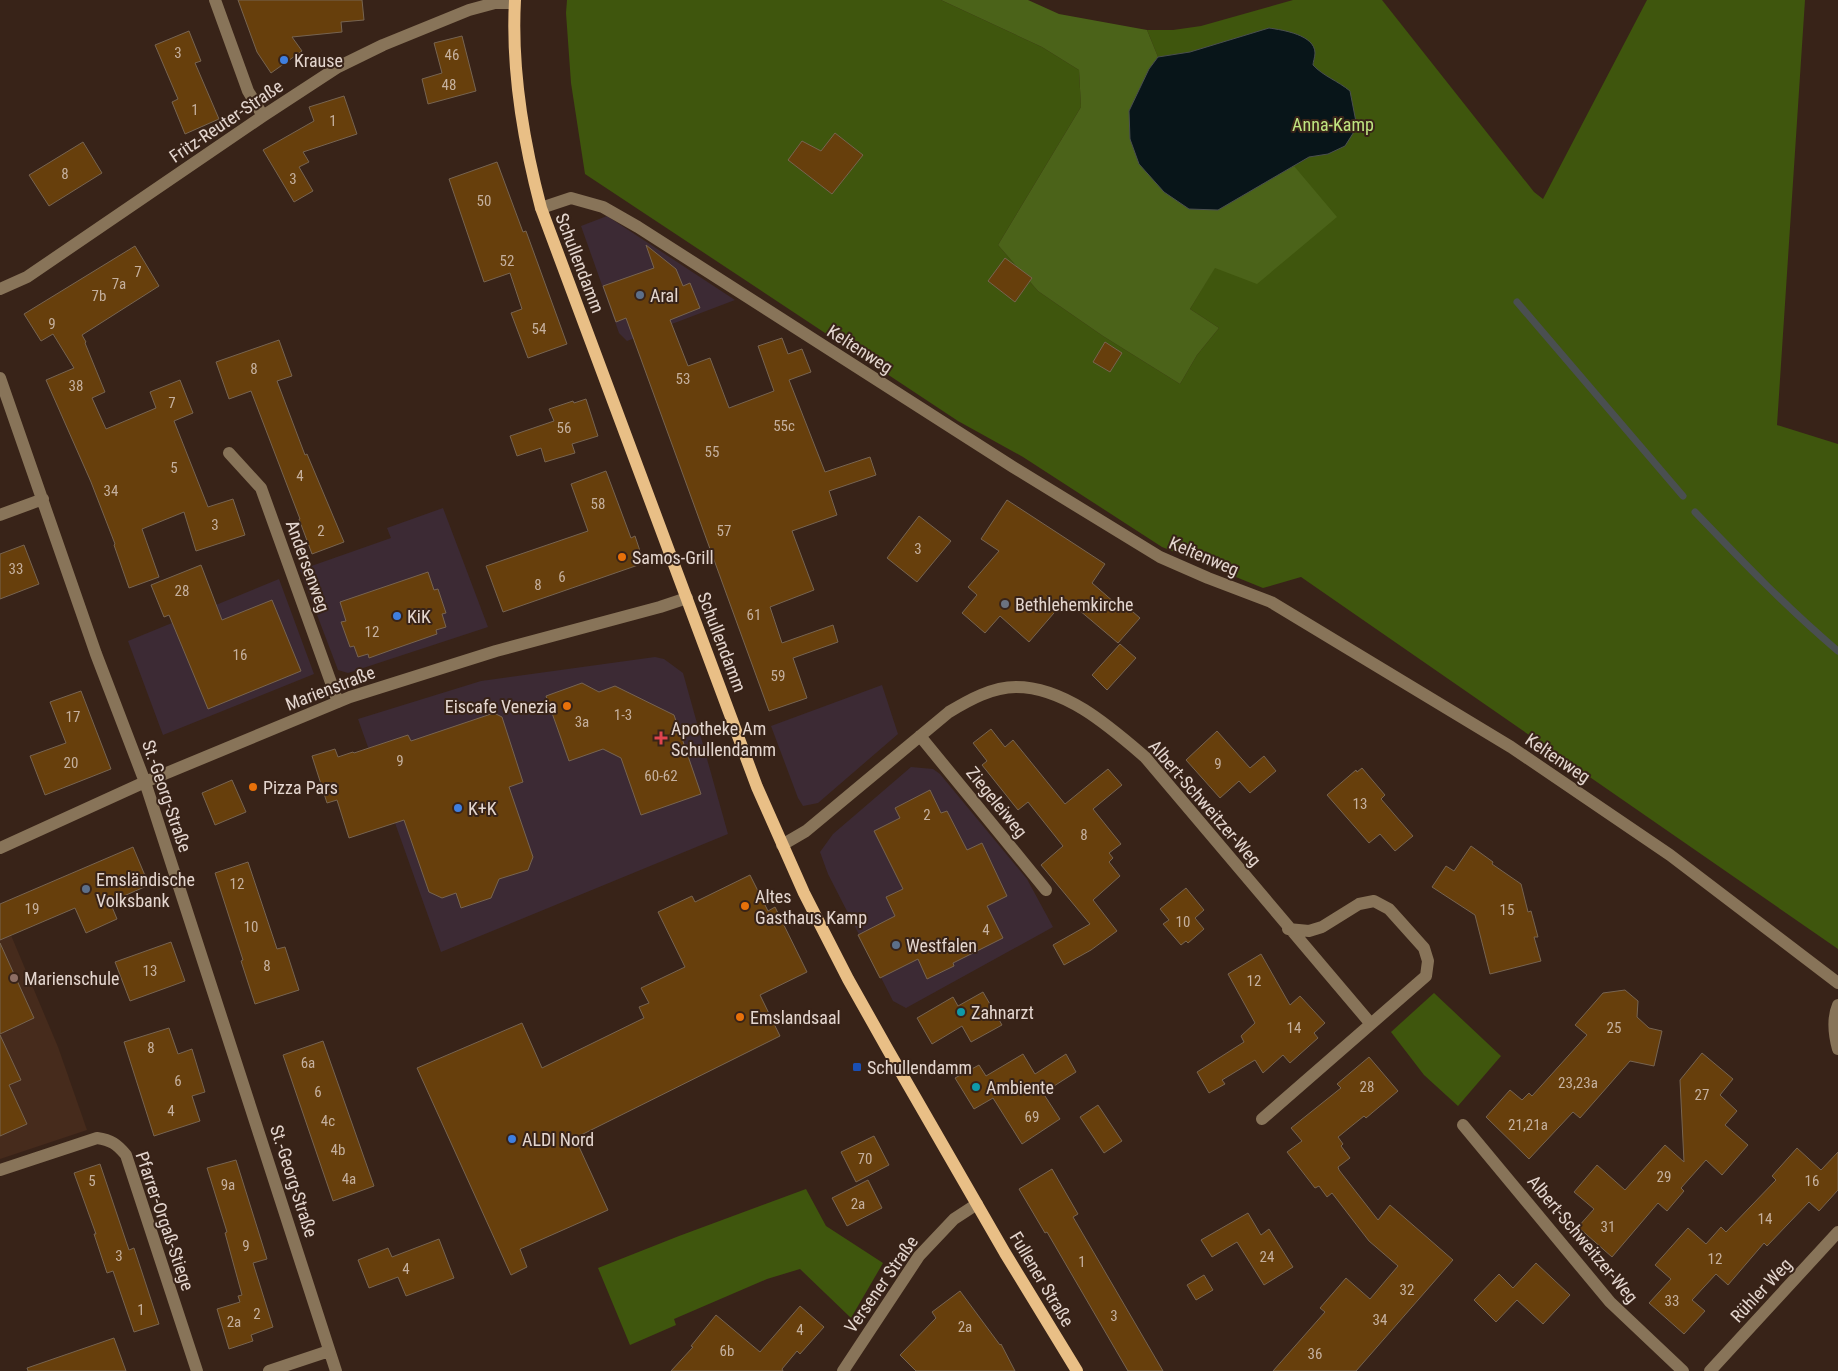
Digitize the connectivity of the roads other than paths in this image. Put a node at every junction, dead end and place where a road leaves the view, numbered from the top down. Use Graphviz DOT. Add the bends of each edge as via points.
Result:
graph roads {
  1 [pos="216,0"];
  2 [pos="515,2"];
  3 [pos="263,116"];
  4 [pos="541,208"];
  5 [pos="0,289"];
  6 [pos="0,378"];
  7 [pos="229,453"];
  8 [pos="43,499"];
  9 [pos="0,515"];
  10 [pos="687,598"];
  11 [pos="338,702"];
  12 [pos="920,736"];
  13 [pos="145,782"];
  14 [pos="782,845"];
  15 [pos="0,848"];
  16 [pos="1046,890"];
  17 [pos="1288,929"];
  18 [pos="1838,983"];
  19 [pos="1838,1005"];
  20 [pos="1371,1024"];
  21 [pos="1838,1049"];
  22 [pos="1262,1119"];
  23 [pos="1463,1125"];
  24 [pos="0,1170"];
  25 [pos="977,1204"];
  26 [pos="1838,1232"];
  27 [pos="330,1351"];
  28 [pos="196,1371"];
  29 [pos="269,1371"];
  30 [pos="336,1371"];
  31 [pos="843,1371"];
  32 [pos="1077,1371"];
  33 [pos="1683,1371"];
  34 [pos="1710,1371"];
  1 -- 3 [label="street" via="248,91"];
  2 -- 3 [label="street, Fritz-Reuter-Straße" via="494,3 469,10 383,45 338,67"];
  2 -- 4 [label="main road, Schullendamm" via="519,100"];
  3 -- 5 [label="street, Fritz-Reuter-Straße" via="27,277"];
  4 -- 10 [label="main road, Schullendamm"];
  4 -- 18 [label="street, Keltenweg" via="571,198 603,207 1160,557 1279,607 1510,747 1670,855"];
  6 -- 8 [label="street, St.-Georg-Straße"];
  7 -- 11 [label="street, Andersenweg" via="261,488"];
  8 -- 9 [label="street"];
  8 -- 13 [label="street, St.-Georg-Straße" via="96,654"];
  10 -- 11 [label="street, Marienstraße" via="496,651"];
  10 -- 14 [label="main road, Schullendamm"];
  11 -- 13 [label="street, Marienstraße"];
  12 -- 14 [label="street, Albert-Schweitzer-Weg" via="806,832"];
  12 -- 16 [label="street, Ziegeleiweg"];
  12 -- 17 [label="street, Albert-Schweitzer-Weg" via="949,712 972,698 991,692 1016,687 1043,690 1064,698 1111,728 1145,757"];
  13 -- 15 [label="street, Marienstraße"];
  13 -- 27 [label="street, St.-Georg-Straße"];
  14 -- 25 [label="main road, Schullendamm" via="848,979"];
  17 -- 20 [label="street, Albert-Schweitzer-Weg"];
  17 -- 20 [label="street" via="1309,931 1322,927 1359,904 1374,901 1388,909 1424,948 1428,962 1426,976"];
  19 -- 21 [label="street" via="1834,1015"];
  20 -- 22 [label="street"];
  23 -- 33 [label="street, Albert-Schweitzer-Weg" via="1610,1302"];
  24 -- 28 [label="street, Pfarrer-Orgaß-Stiege" via="96,1138 118,1145 126,1155"];
  25 -- 31 [label="street, Versener Straße" via="954,1219 919,1256"];
  25 -- 32 [label="main road, Fullener Straße"];
  26 -- 34 [label="street, Rühler Weg"];
  27 -- 29 [label="street"];
  27 -- 30 [label="street, St.-Georg-Straße"];
}
